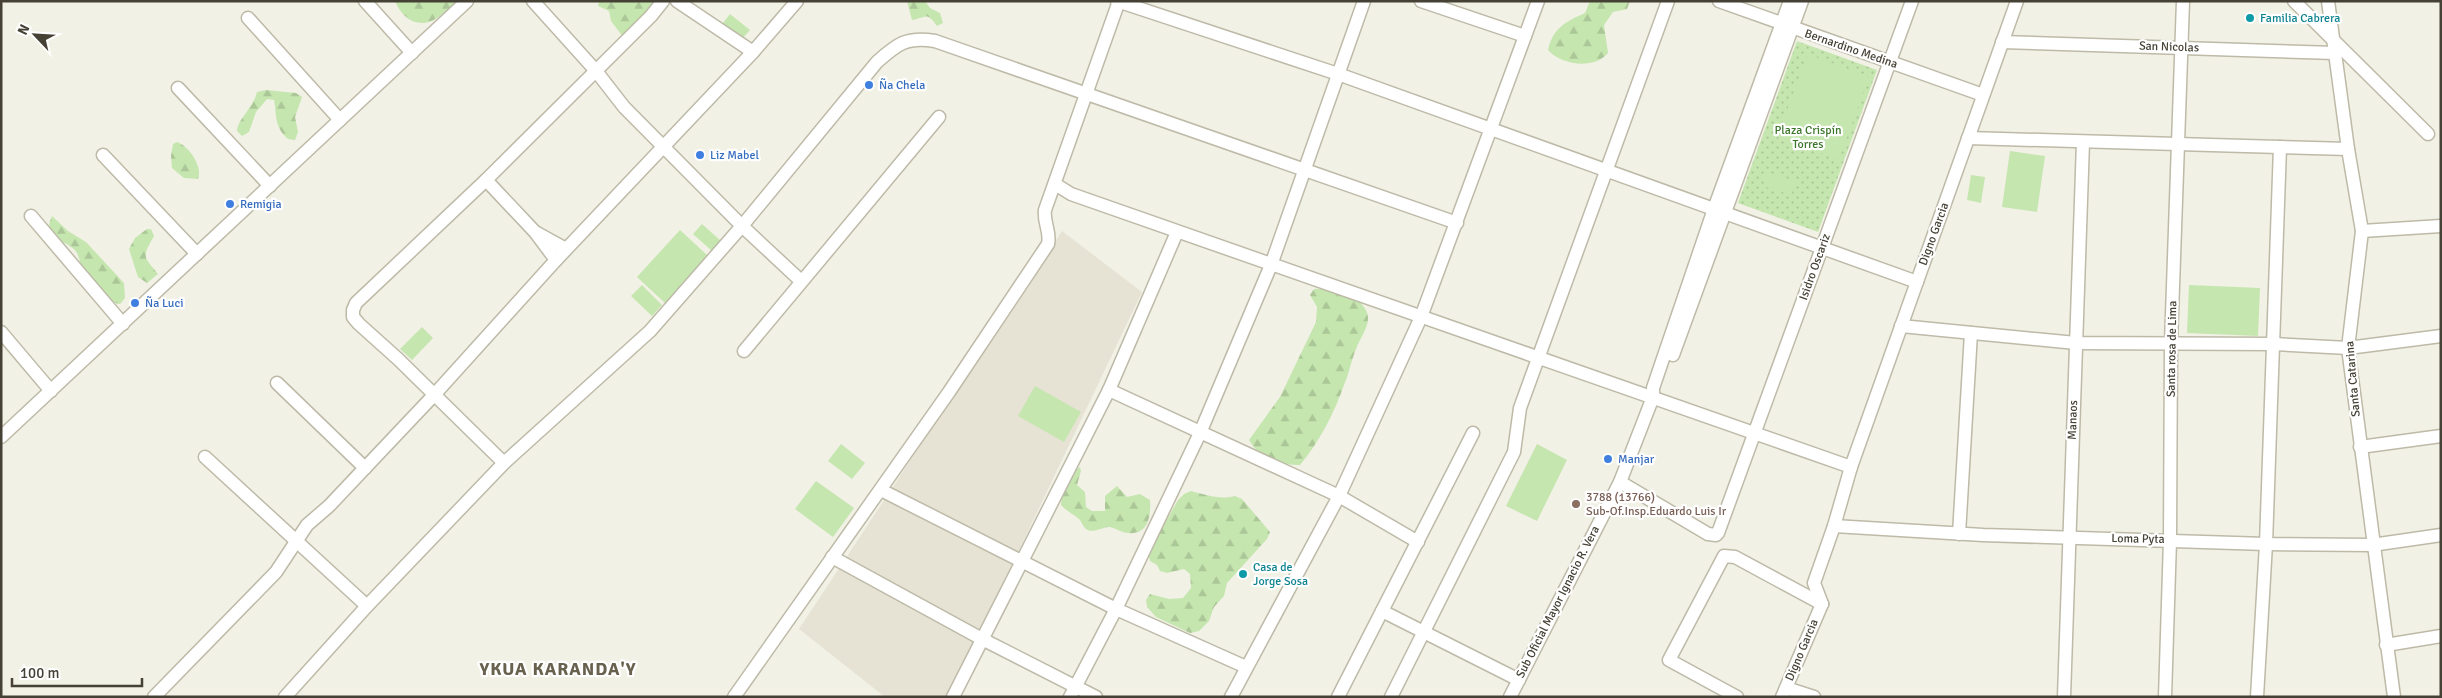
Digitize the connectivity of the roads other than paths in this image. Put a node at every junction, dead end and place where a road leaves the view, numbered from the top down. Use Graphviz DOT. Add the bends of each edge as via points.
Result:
graph roads {
  1 [pos="365,1"];
  2 [pos="467,1"];
  3 [pos="534,1"];
  4 [pos="663,1"];
  5 [pos="677,1"];
  6 [pos="796,1"];
  7 [pos="1118,1"];
  8 [pos="1364,1"];
  9 [pos="1421,1"];
  10 [pos="1538,1"];
  11 [pos="1668,1"];
  12 [pos="1719,1"];
  13 [pos="1790,1"];
  14 [pos="1802,1"];
  15 [pos="1912,1"];
  16 [pos="2017,1"];
  17 [pos="2182,1"];
  18 [pos="2294,1"];
  19 [pos="2328,1"];
  20 [pos="248,18"];
  21 [pos="1787,27"];
  22 [pos="1525,36"];
  23 [pos="2002,42"];
  24 [pos="2334,47"];
  25 [pos="2181,48"];
  26 [pos="753,52"];
  27 [pos="412,53"];
  28 [pos="1890,63"];
  29 [pos="596,72"];
  30 [pos="1338,74"];
  31 [pos="178,88"];
  32 [pos="1086,92"];
  33 [pos="1983,96"];
  34 [pos="939,117"];
  35 [pos="340,120"];
  36 [pos="1492,129"];
  37 [pos="2428,134"];
  38 [pos="1968,138"];
  39 [pos="2083,142"];
  40 [pos="2179,144"];
  41 [pos="664,146"];
  42 [pos="2280,147"];
  43 [pos="2348,149"];
  44 [pos="102,155"];
  45 [pos="1304,169"];
  46 [pos="1607,170"];
  47 [pos="486,180"];
  48 [pos="1055,184"];
  49 [pos="270,186"];
  50 [pos="1720,211"];
  51 [pos="31,216"];
  52 [pos="1456,223"];
  53 [pos="742,226"];
  54 [pos="2441,226"];
  55 [pos="2362,231"];
  56 [pos="535,232"];
  57 [pos="1177,232"];
  58 [pos="1822,248"];
  59 [pos="566,249"];
  60 [pos="197,254"];
  61 [pos="556,260"];
  62 [pos="1271,266"];
  63 [pos="801,281"];
  64 [pos="1917,282"];
  65 [pos="1421,317"];
  66 [pos="122,324"];
  67 [pos="1901,326"];
  68 [pos="1,332"];
  69 [pos="1971,333"];
  70 [pos="2441,336"];
  71 [pos="2076,343"];
  72 [pos="2171,343"];
  73 [pos="2274,344"];
  74 [pos="2348,348"];
  75 [pos="744,351"];
  76 [pos="1539,358"];
  77 [pos="276,383"];
  78 [pos="1109,390"];
  79 [pos="50,391"];
  80 [pos="434,395"];
  81 [pos="1653,397"];
  82 [pos="1200,433"];
  83 [pos="1474,433"];
  84 [pos="1754,433"];
  85 [pos="2441,436"];
  86 [pos="1,437"];
  87 [pos="2360,447"];
  88 [pos="205,458"];
  89 [pos="504,463"];
  90 [pos="1851,467"];
  91 [pos="365,468"];
  92 [pos="1620,482"];
  93 [pos="881,490"];
  94 [pos="1338,496"];
  95 [pos="1834,526"];
  96 [pos="1959,534"];
  97 [pos="2441,535"];
  98 [pos="2069,538"];
  99 [pos="2170,540"];
  100 [pos="295,542"];
  101 [pos="1418,542"];
  102 [pos="2266,544"];
  103 [pos="2372,545"];
  104 [pos="832,558"];
  105 [pos="1021,562"];
  106 [pos="1822,604"];
  107 [pos="367,606"];
  108 [pos="1116,609"];
  109 [pos="1382,611"];
  110 [pos="1424,632"];
  111 [pos="2441,636"];
  112 [pos="982,639"];
  113 [pos="2386,644"];
  114 [pos="1246,667"];
  115 [pos="1519,680"];
  116 [pos="1073,691"];
  117 [pos="1784,692"];
  118 [pos="154,697"];
  119 [pos="285,697"];
  120 [pos="734,697"];
  121 [pos="953,697"];
  122 [pos="1096,697"];
  123 [pos="1231,697"];
  124 [pos="1338,697"];
  125 [pos="1391,697"];
  126 [pos="1510,697"];
  127 [pos="1737,697"];
  128 [pos="1814,697"];
  129 [pos="2064,697"];
  130 [pos="2165,697"];
  131 [pos="2257,697"];
  132 [pos="2394,697"];
  1 -- 27 [label="street"];
  2 -- 27 [label="street"];
  3 -- 29 [label="street"];
  4 -- 29 [label="street"];
  5 -- 26 [label="street"];
  6 -- 26 [label="street"];
  7 -- 30 [label="street"];
  7 -- 32 [label="street"];
  8 -- 30 [label="street"];
  9 -- 22 [label="street"];
  10 -- 22 [label="street"];
  11 -- 46 [label="street"];
  12 -- 21 [label="street, Bernardino Medina"];
  13 -- 21 [label="street"];
  14 -- 21 [label="street"];
  15 -- 28 [label="street, Isidro Oscariz"];
  16 -- 23 [label="street, Digno Garcia"];
  17 -- 25 [label="street, Santa rosa de Lima"];
  18 -- 24 [label="street"];
  19 -- 24 [label="street, Santa Catarina"];
  20 -- 35 [label="street"];
  21 -- 28 [label="street, Bernardino Medina"];
  21 -- 50 [label="street, Sub Oficial Mayor Ignacio R. Vera"];
  22 -- 36 [label="street"];
  23 -- 25 [label="street, San Nicolas"];
  23 -- 33 [label="street, Digno Garcia"];
  24 -- 25 [label="street, San Nicolas"];
  24 -- 37 [label="street"];
  24 -- 43 [label="street, Santa Catarina"];
  25 -- 40 [label="street, Santa rosa de Lima"];
  26 -- 41 [label="street"];
  27 -- 35 [label="street"];
  28 -- 33 [label="street, Bernardino Medina"];
  28 -- 58 [label="street, Isidro Oscariz"];
  29 -- 41 [label="street" via="624,107"];
  29 -- 47 [label="street"];
  30 -- 36 [label="street"];
  30 -- 45 [label="street"];
  31 -- 49 [label="street"];
  32 -- 45 [label="street"];
  32 -- 48 [label="street"];
  32 -- 53 [label="street" via="935,41 918,38 903,42 877,62"];
  33 -- 38 [label="street, Digno Garcia"];
  34 -- 63 [label="street"];
  35 -- 49 [label="street"];
  36 -- 46 [label="street"];
  36 -- 52 [label="street"];
  38 -- 39 [label="street"];
  38 -- 64 [label="street, Digno Garcia"];
  39 -- 40 [label="street"];
  39 -- 71 [label="street, Manaos"];
  40 -- 42 [label="street"];
  40 -- 72 [label="street, Santa rosa de Lima"];
  41 -- 53 [label="street"];
  41 -- 59 [label="street"];
  42 -- 43 [label="street"];
  42 -- 73 [label="street"];
  43 -- 55 [label="street, Santa Catarina"];
  44 -- 60 [label="street"];
  45 -- 52 [label="street"];
  45 -- 62 [label="street"];
  46 -- 50 [label="street"];
  46 -- 76 [label="street"];
  47 -- 56 [label="street"];
  47 -- 80 [label="street" via="356,303 353,310 353,317 359,324"];
  48 -- 57 [label="street" via="1071,194"];
  48 -- 93 [label="street" via="1044,216 1050,236 1048,244"];
  49 -- 60 [label="street"];
  50 -- 58 [label="street"];
  50 -- 81 [label="street, Sub Oficial Mayor Ignacio R. Vera" via="1653,388"];
  51 -- 66 [label="street"];
  52 -- 65 [label="street"];
  53 -- 63 [label="street"];
  53 -- 89 [label="street" via="650,331"];
  54 -- 55 [label="street"];
  55 -- 74 [label="street, Santa Catarina"];
  56 -- 59 [label="street"];
  56 -- 61 [label="street"];
  57 -- 62 [label="street"];
  57 -- 78 [label="street"];
  58 -- 64 [label="street"];
  58 -- 84 [label="street, Isidro Oscariz"];
  59 -- 61 [label="street"];
  60 -- 66 [label="street"];
  61 -- 80 [label="street"];
  62 -- 65 [label="street"];
  62 -- 82 [label="street"];
  63 -- 75 [label="street"];
  64 -- 67 [label="street, Digno Garcia"];
  65 -- 76 [label="street"];
  65 -- 94 [label="street"];
  66 -- 79 [label="street"];
  67 -- 69 [label="street"];
  67 -- 90 [label="street, Digno Garcia"];
  68 -- 79 [label="street"];
  69 -- 71 [label="street"];
  69 -- 96 [label="street"];
  70 -- 74 [label="street"];
  71 -- 72 [label="street"];
  71 -- 98 [label="street, Manaos"];
  72 -- 73 [label="street"];
  72 -- 99 [label="street, Santa rosa de Lima"];
  73 -- 74 [label="street"];
  73 -- 102 [label="street"];
  74 -- 87 [label="street, Santa Catarina"];
  76 -- 81 [label="street"];
  76 -- 110 [label="street" via="1520,408 1516,443 1508,465"];
  77 -- 91 [label="street"];
  78 -- 82 [label="street"];
  78 -- 105 [label="street"];
  79 -- 86 [label="street"];
  80 -- 89 [label="street"];
  80 -- 91 [label="street"];
  81 -- 84 [label="street"];
  81 -- 92 [label="street, Sub Oficial Mayor Ignacio R. Vera"];
  82 -- 94 [label="street"];
  82 -- 108 [label="street"];
  83 -- 101 [label="street"];
  84 -- 90 [label="street"];
  84 -- 92 [label="street, Isidro Oscariz" via="1716,535 1708,534"];
  85 -- 87 [label="street"];
  87 -- 103 [label="street, Santa Catarina"];
  88 -- 100 [label="street"];
  89 -- 107 [label="street"];
  90 -- 95 [label="street, Digno Garcia"];
  91 -- 100 [label="street" via="307,525"];
  92 -- 115 [label="street, Sub Oficial Mayor Ignacio R. Vera"];
  93 -- 104 [label="street"];
  93 -- 105 [label="street"];
  94 -- 101 [label="street"];
  94 -- 114 [label="street"];
  95 -- 96 [label="street, Loma Pyta"];
  95 -- 106 [label="street, Digno Garcia" via="1814,583"];
  96 -- 98 [label="street, Loma Pyta"];
  97 -- 103 [label="street, Loma Pyta"];
  98 -- 99 [label="street, Loma Pyta"];
  98 -- 129 [label="street, Manaos"];
  99 -- 102 [label="street, Loma Pyta"];
  99 -- 130 [label="street, Santa rosa de Lima"];
  100 -- 107 [label="street"];
  100 -- 118 [label="street" via="276,572"];
  101 -- 109 [label="street"];
  102 -- 103 [label="street, Loma Pyta"];
  102 -- 131 [label="street"];
  103 -- 113 [label="street, Santa Catarina"];
  104 -- 112 [label="street"];
  104 -- 120 [label="street"];
  105 -- 108 [label="street"];
  105 -- 112 [label="street"];
  106 -- 117 [label="street, Digno Garcia"];
  106 -- 127 [label="street" via="1735,557 1724,556 1669,660"];
  107 -- 119 [label="street"];
  108 -- 114 [label="street"];
  108 -- 116 [label="street"];
  109 -- 110 [label="street"];
  109 -- 124 [label="street"];
  110 -- 115 [label="street"];
  110 -- 125 [label="street"];
  111 -- 113 [label="street"];
  112 -- 116 [label="street"];
  112 -- 121 [label="street"];
  113 -- 132 [label="street, Santa Catarina"];
  114 -- 123 [label="street"];
  115 -- 126 [label="street, Sub Oficial Mayor Ignacio R. Vera"];
  116 -- 122 [label="street"];
  117 -- 128 [label="street"];
}
